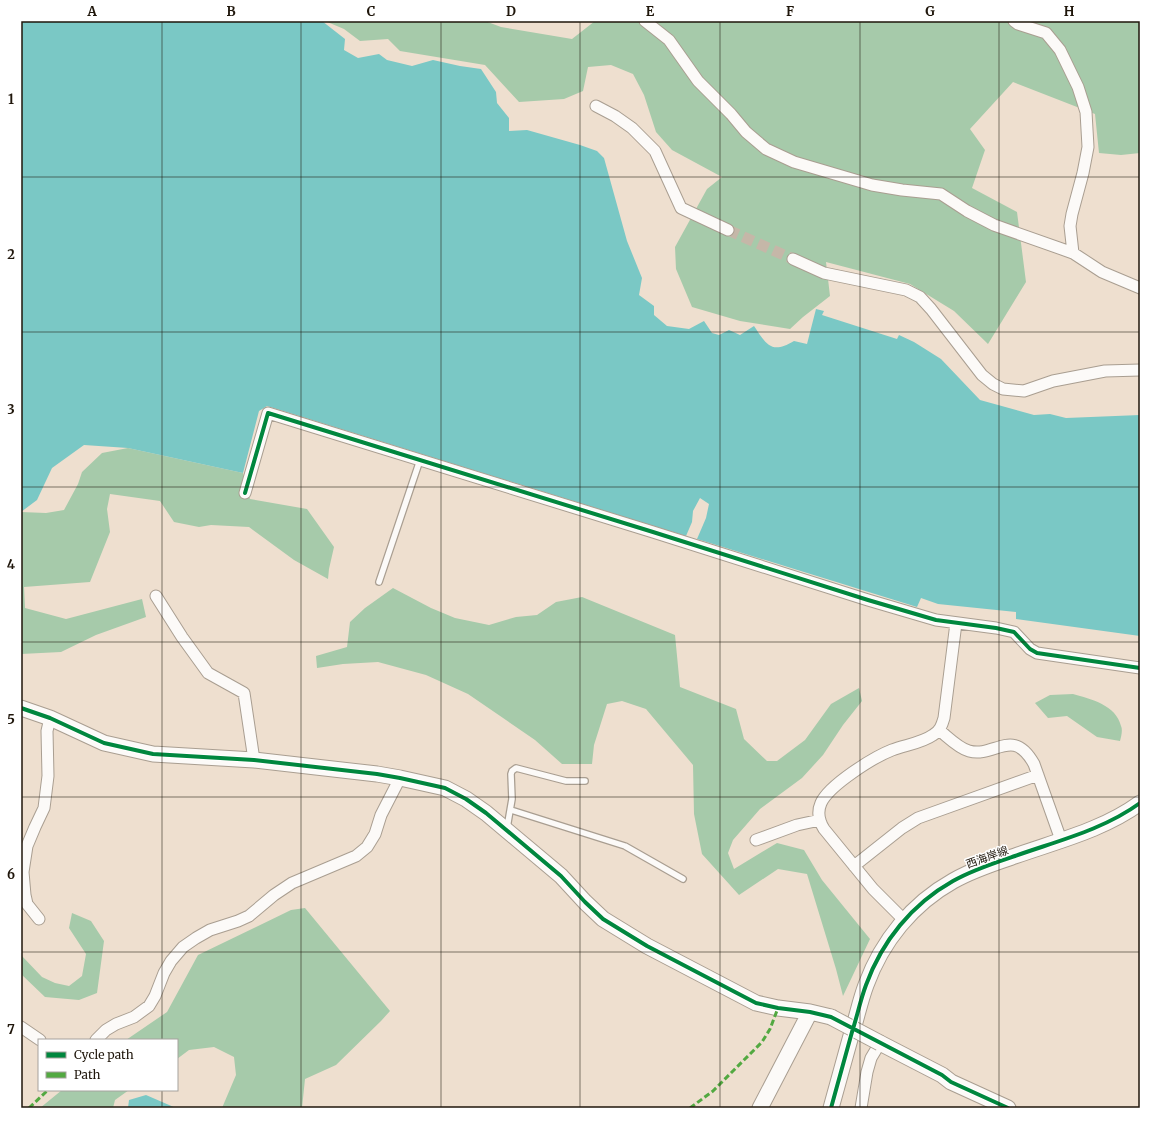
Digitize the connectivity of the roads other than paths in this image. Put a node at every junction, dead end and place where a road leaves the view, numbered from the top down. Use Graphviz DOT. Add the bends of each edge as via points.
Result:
graph roads {
  1 [pos="645,21"];
  2 [pos="1014,21"];
  3 [pos="596,106"];
  4 [pos="728,230"];
  5 [pos="1073,253"];
  6 [pos="793,259"];
  7 [pos="1140,288"];
  8 [pos="1140,370"];
  9 [pos="420,460"];
  10 [pos="245,493"];
  11 [pos="380,582"];
  12 [pos="156,596"];
  13 [pos="956,623"];
  14 [pos="1140,668"];
  15 [pos="21,708"];
  16 [pos="50,718"];
  17 [pos="939,730"];
  18 [pos="254,760"];
  19 [pos="1038,775"];
  20 [pos="400,778"];
  21 [pos="585,781"];
  22 [pos="1140,803"];
  23 [pos="511,810"];
  24 [pos="820,820"];
  25 [pos="507,830"];
  26 [pos="756,840"];
  27 [pos="1061,840"];
  28 [pos="854,866"];
  29 [pos="683,879"];
  30 [pos="39,919"];
  31 [pos="904,920"];
  32 [pos="810,1012"];
  33 [pos="21,1027"];
  34 [pos="39,1039"];
  35 [pos="97,1039"];
  36 [pos="880,1042"];
  37 [pos="760,1108"];
  38 [pos="831,1108"];
  39 [pos="861,1108"];
  40 [pos="1008,1108"];
  1 -- 5 [label="street" via="669,40 698,81 746,132 766,149 794,162 872,186 941,194 994,225"];
  2 -- 5 [label="street" via="1046,33 1060,50 1078,87 1086,112 1088,147 1070,226"];
  3 -- 4 [label="street" via="632,128 655,151 681,208"];
  5 -- 7 [label="street" via="1102,272"];
  6 -- 8 [label="street" via="824,273 906,290 920,297 982,375 1003,389 1024,391 1053,381 1105,371"];
  9 -- 10 [label="street" via="268,413"];
  9 -- 11 [label="lane"];
  9 -- 13 [label="street" via="868,600 936,620"];
  12 -- 18 [label="street" via="208,673 244,693"];
  13 -- 14 [label="street" via="1014,632 1037,653"];
  13 -- 17 [label="street" via="944,718"];
  15 -- 16 [label="street"];
  16 -- 18 [label="street" via="104,743 139,752"];
  16 -- 30 [label="street" via="47,731 48,776 44,808 27,846 23,872 27,904"];
  17 -- 19 [label="street" via="962,748 970,751 983,751 1004,745 1018,747 1029,754"];
  17 -- 24 [label="street" via="930,737 874,758 853,773 825,797 820,806"];
  18 -- 20 [label="street"];
  19 -- 27 [label="street"];
  19 -- 28 [label="street" via="918,818"];
  20 -- 25 [label="street" via="457,794"];
  20 -- 35 [label="street" via="367,847 356,856 292,883 249,916 210,930 196,938 171,961 149,1006 134,1018 106,1030"];
  21 -- 23 [label="lane" via="566,781 516,768 511,774"];
  22 -- 27 [label="street, 西海岸線" via="1106,824"];
  23 -- 25 [label="lane"];
  23 -- 29 [label="lane" via="625,846"];
  24 -- 26 [label="street" via="797,825"];
  24 -- 28 [label="street" via="824,829"];
  25 -- 32 [label="street" via="561,876 603,919 634,938 756,1003"];
  27 -- 31 [label="street, 西海岸線" via="964,875 934,892"];
  28 -- 31 [label="street"];
  31 -- 38 [label="street, 西海岸線" via="885,945 867,981"];
  32 -- 36 [label="street, bridge" via="832,1018"];
  32 -- 37 [label="street"];
  33 -- 34 [label="street"];
  36 -- 39 [label="street" via="871,1058"];
  36 -- 40 [label="street" via="951,1082"];
}
